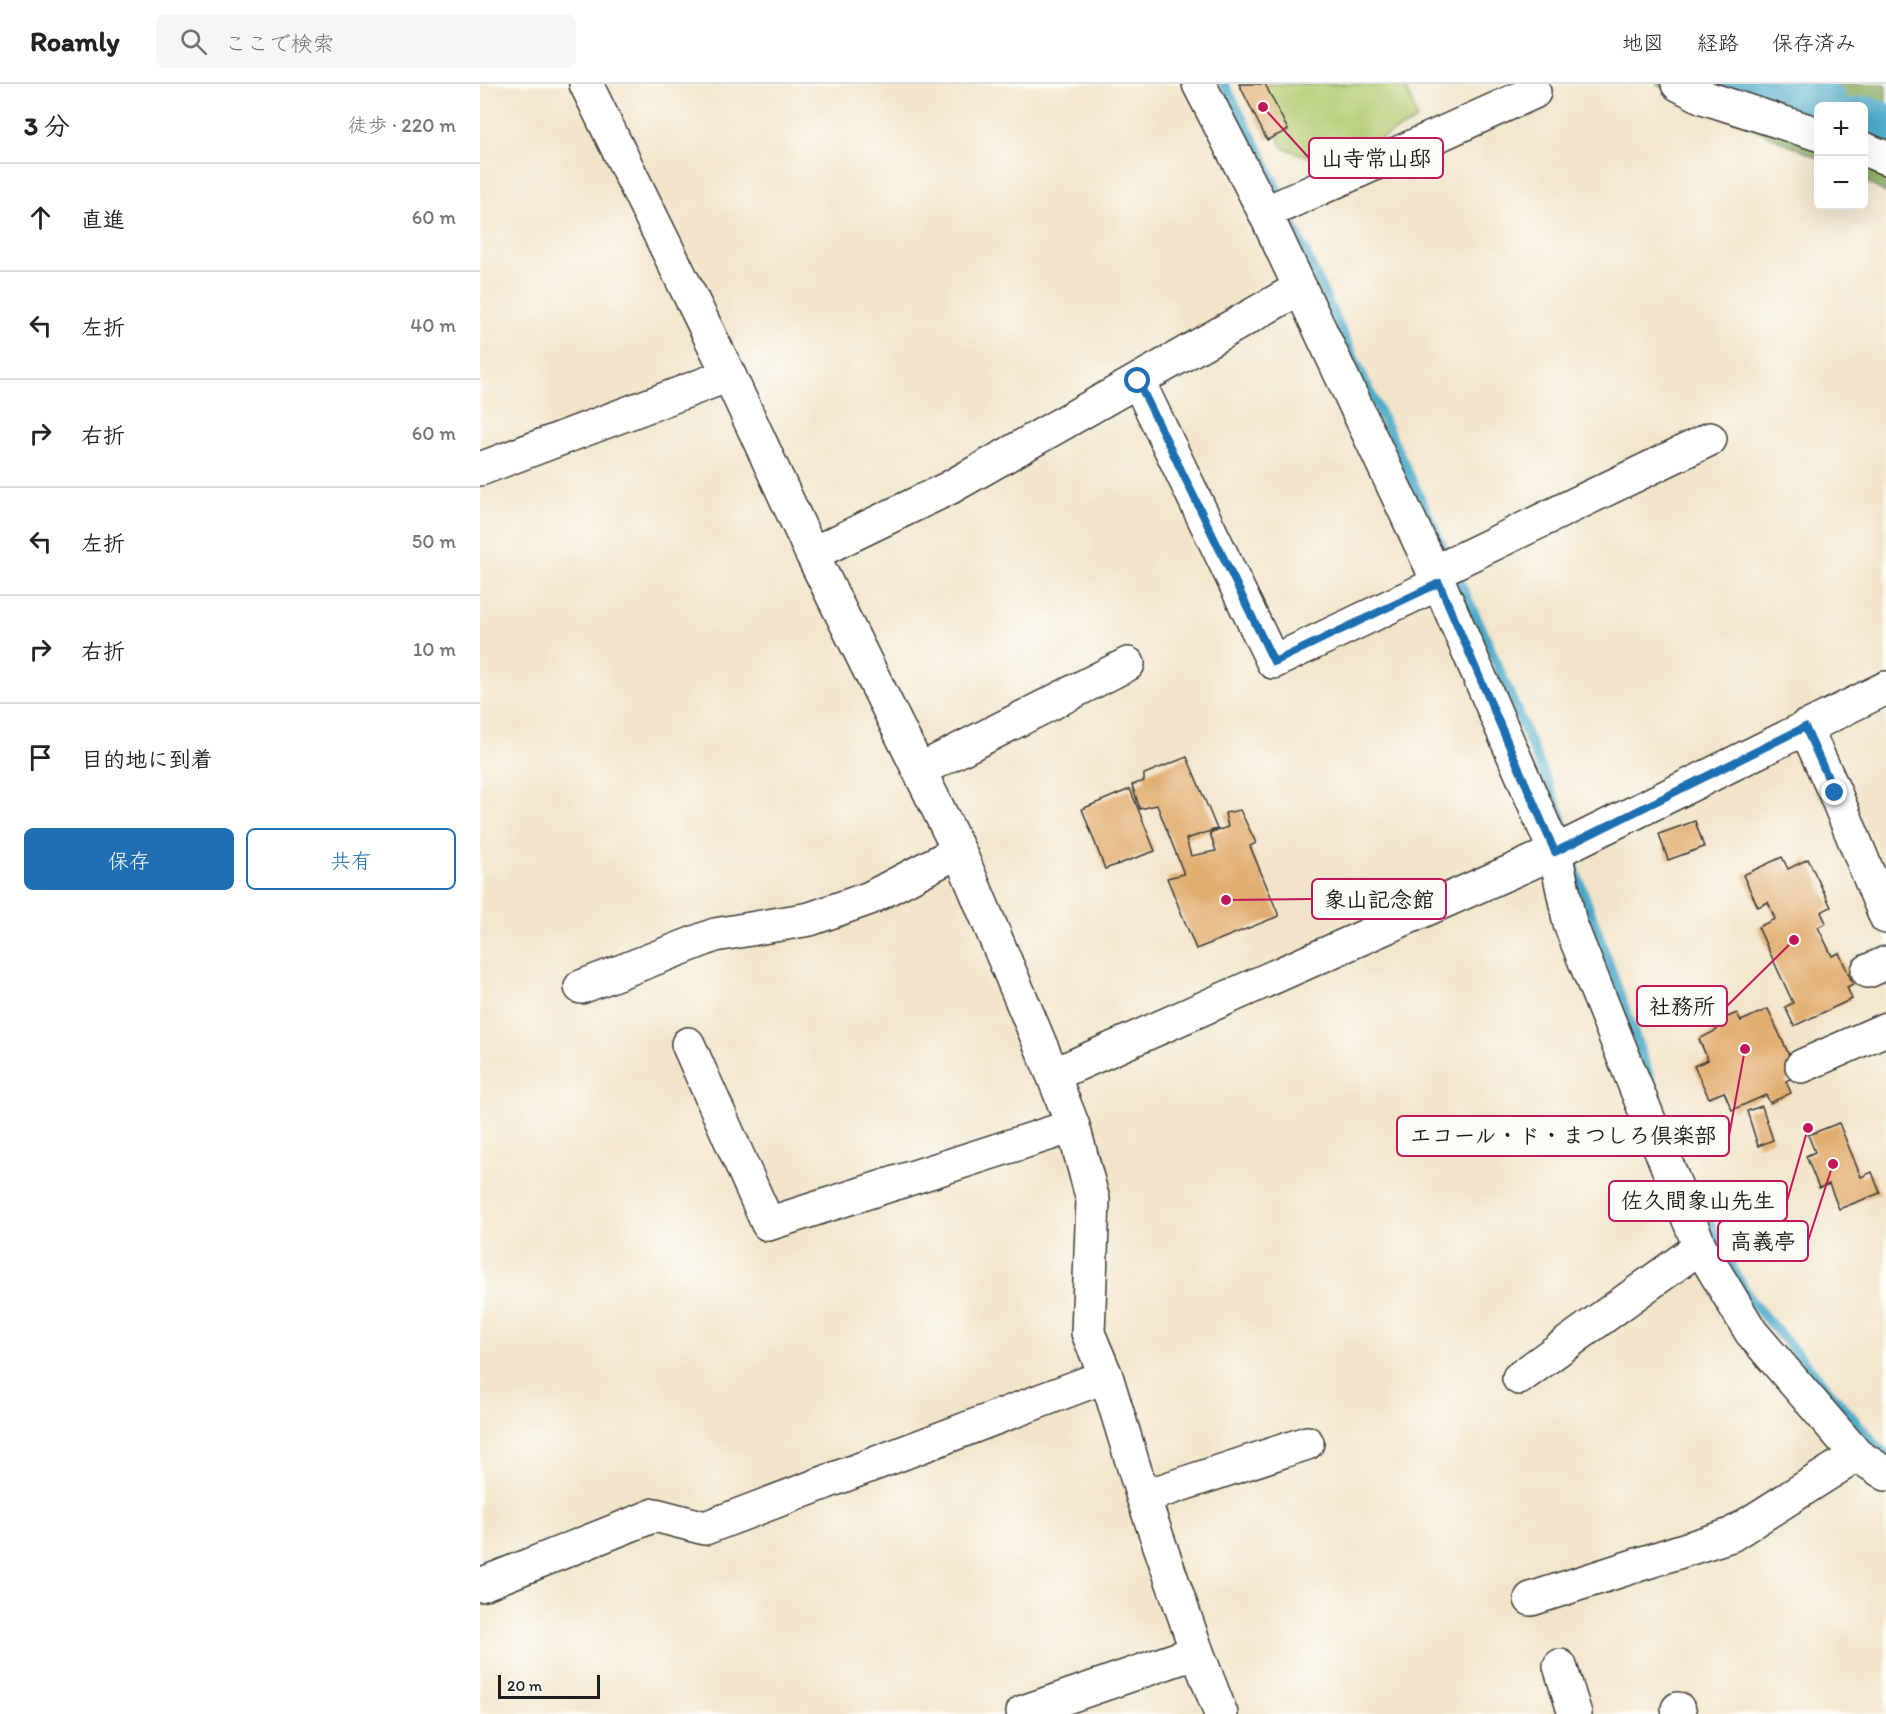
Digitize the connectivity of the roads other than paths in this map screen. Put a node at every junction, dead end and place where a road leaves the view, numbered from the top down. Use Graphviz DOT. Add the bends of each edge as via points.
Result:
graph roads {
  1 [pos="586,84"];
  2 [pos="1199,84"];
  3 [pos="1678,84"];
  4 [pos="1534,92"];
  5 [pos="1814,133"];
  6 [pos="1265,213"];
  7 [pos="1300,288"];
  8 [pos="729,375"];
  9 [pos="1138,381"];
  10 [pos="1710,439"];
  11 [pos="480,469"];
  12 [pos="812,554"];
  13 [pos="1436,578"];
  14 [pos="1128,664"];
  15 [pos="1886,688"];
  16 [pos="1805,727"];
  17 [pos="920,770"];
  18 [pos="959,851"];
  19 [pos="1555,852"];
  20 [pos="1886,917"];
  21 [pos="581,987"];
  22 [pos="1886,1029"];
  23 [pos="688,1044"];
  24 [pos="1802,1066"];
  25 [pos="1053,1075"];
  26 [pos="1073,1126"];
  27 [pos="1700,1247"];
  28 [pos="1106,1376"];
  29 [pos="1519,1378"];
  30 [pos="1307,1443"];
  31 [pos="1857,1455"];
  32 [pos="1886,1474"];
  33 [pos="1143,1497"];
  34 [pos="480,1585"];
  35 [pos="1531,1599"];
  36 [pos="1197,1652"];
  37 [pos="1560,1666"];
  38 [pos="1023,1712"];
  39 [pos="1221,1714"];
  40 [pos="1575,1714"];
  1 -- 8 [label="street"];
  2 -- 6 [label="street"];
  3 -- 5 [label="street" via="1703,97"];
  4 -- 6 [label="street"];
  6 -- 7 [label="street"];
  7 -- 9 [label="street"];
  7 -- 13 [label="street"];
  8 -- 11 [label="street"];
  8 -- 12 [label="street"];
  9 -- 12 [label="street" via="949,488"];
  9 -- 13 [label="street" via="1274,662"];
  10 -- 13 [label="street"];
  12 -- 17 [label="street"];
  13 -- 19 [label="street"];
  14 -- 17 [label="street"];
  15 -- 16 [label="street"];
  16 -- 19 [label="street"];
  16 -- 20 [label="street"];
  17 -- 18 [label="street"];
  18 -- 21 [label="street" via="870,898 810,919 715,935"];
  18 -- 25 [label="street"];
  19 -- 25 [label="street"];
  19 -- 27 [label="street" via="1570,924"];
  22 -- 24 [label="street"];
  23 -- 26 [label="street" via="768,1224"];
  25 -- 26 [label="street"];
  26 -- 28 [label="street" via="1093,1200 1088,1333"];
  27 -- 29 [label="street"];
  27 -- 31 [label="street" via="1751,1332"];
  28 -- 33 [label="street"];
  28 -- 34 [label="street" via="705,1528 655,1515"];
  30 -- 33 [label="street"];
  31 -- 32 [label="street"];
  31 -- 35 [label="street" via="1731,1535"];
  33 -- 36 [label="street"];
  36 -- 38 [label="street"];
  36 -- 39 [label="street"];
  37 -- 40 [label="street"];
}
